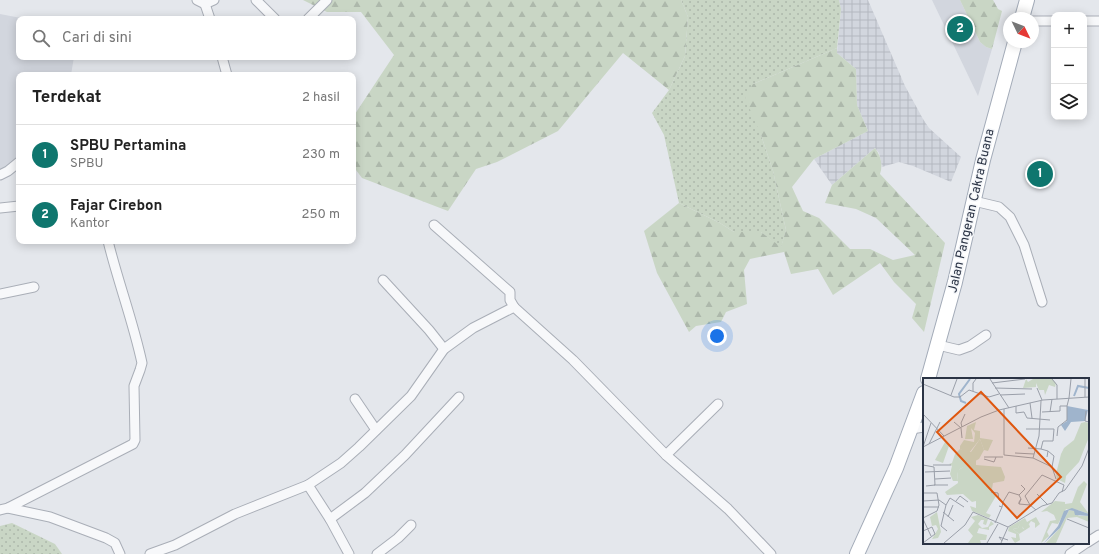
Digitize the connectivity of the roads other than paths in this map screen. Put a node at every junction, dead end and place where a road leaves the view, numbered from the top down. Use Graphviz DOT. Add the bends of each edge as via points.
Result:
graph roads {
  1 [pos="214,0"];
  2 [pos="256,0"];
  3 [pos="327,0"];
  4 [pos="1027,0"];
  5 [pos="201,2"];
  6 [pos="1024,12"];
  7 [pos="208,16"];
  8 [pos="272,16"];
  9 [pos="311,16"];
  10 [pos="1039,21"];
  11 [pos="1051,21"];
  12 [pos="1087,21"];
  13 [pos="1099,21"];
  14 [pos="1013,48"];
  15 [pos="223,60"];
  16 [pos="226,72"];
  17 [pos="16,164"];
  18 [pos="4,173"];
  19 [pos="16,173"];
  20 [pos="974,201"];
  21 [pos="16,206"];
  22 [pos="0,208"];
  23 [pos="434,225"];
  24 [pos="109,244"];
  25 [pos="383,280"];
  26 [pos="34,286"];
  27 [pos="0,294"];
  28 [pos="1042,302"];
  29 [pos="514,307"];
  30 [pos="986,335"];
  31 [pos="938,345"];
  32 [pos="444,349"];
  33 [pos="928,378"];
  34 [pos="459,397"];
  35 [pos="923,398"];
  36 [pos="355,399"];
  37 [pos="718,404"];
  38 [pos="917,428"];
  39 [pos="376,430"];
  40 [pos="666,455"];
  41 [pos="308,486"];
  42 [pos="4,509"];
  43 [pos="330,519"];
  44 [pos="411,525"];
  45 [pos="1082,544"];
  46 [pos="120,554"];
  47 [pos="150,554"];
  48 [pos="349,554"];
  49 [pos="377,554"];
  50 [pos="771,554"];
  51 [pos="857,554"];
  52 [pos="1070,554"];
  1 -- 5 [label="street"];
  2 -- 8 [label="street"];
  3 -- 9 [label="street"];
  4 -- 6 [label="main road"];
  5 -- 7 [label="street"];
  10 -- 11 [label="street"];
  12 -- 13 [label="street"];
  14 -- 20 [label="main road, Jalan Pangeran Cakra Buana" via="984,153"];
  15 -- 16 [label="street"];
  17 -- 18 [label="street"];
  18 -- 19 [label="street"];
  20 -- 28 [label="street" via="999,207 1010,217 1024,245"];
  20 -- 31 [label="main road, Jalan Pangeran Cakra Buana"];
  21 -- 22 [label="street"];
  23 -- 29 [label="street" via="510,292 510,300"];
  24 -- 42 [label="street" via="142,363 134,386 135,440 133,444"];
  25 -- 32 [label="street"];
  26 -- 27 [label="street"];
  29 -- 32 [label="street" via="473,328"];
  29 -- 40 [label="street" via="573,360"];
  30 -- 31 [label="street" via="959,350"];
  31 -- 33 [label="main road, Jalan Pangeran Cakra Buana"];
  32 -- 39 [label="street" via="411,396"];
  34 -- 43 [label="street" via="366,493"];
  35 -- 38 [label="main road"];
  36 -- 39 [label="street"];
  37 -- 40 [label="street"];
  38 -- 51 [label="main road"];
  39 -- 41 [label="street" via="341,462"];
  40 -- 50 [label="street" via="728,509"];
  41 -- 43 [label="street"];
  41 -- 47 [label="street" via="235,514 175,545"];
  42 -- 46 [label="street" via="50,517 106,538 115,543"];
  43 -- 48 [label="street"];
  44 -- 49 [label="street"];
  45 -- 52 [label="street"];
}
